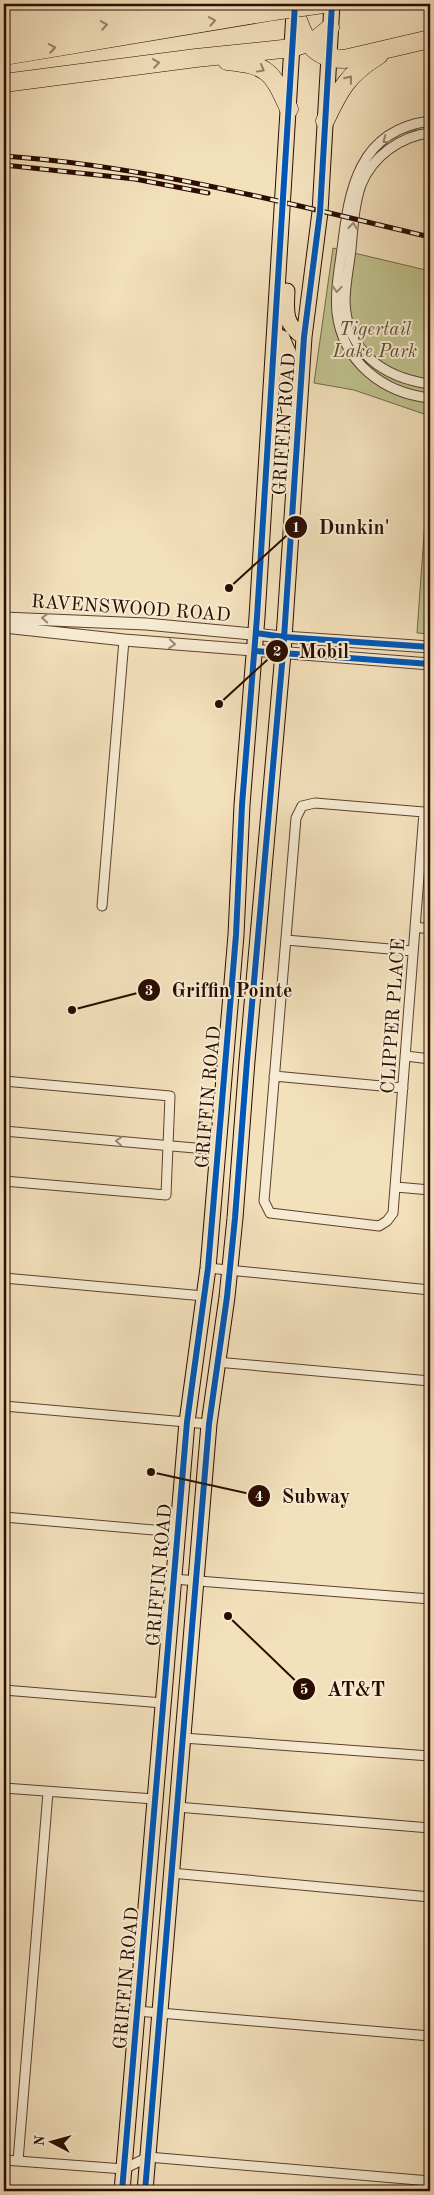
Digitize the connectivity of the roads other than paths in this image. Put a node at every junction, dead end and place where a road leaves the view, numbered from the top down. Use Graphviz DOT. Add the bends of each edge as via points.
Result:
graph roads {
  1 [pos="30,4"];
  2 [pos="131,4"];
  3 [pos="238,4"];
  4 [pos="323,4"];
  5 [pos="332,4"];
  6 [pos="4,7"];
  7 [pos="294,7"];
  8 [pos="4,24"];
  9 [pos="330,28"];
  10 [pos="430,39"];
  11 [pos="4,40"];
  12 [pos="300,46"];
  13 [pos="393,48"];
  14 [pos="4,56"];
  15 [pos="196,58"];
  16 [pos="329,59"];
  17 [pos="4,83"];
  18 [pos="289,109"];
  19 [pos="325,121"];
  20 [pos="430,122"];
  21 [pos="430,132"];
  22 [pos="280,252"];
  23 [pos="275,336"];
  24 [pos="304,337"];
  25 [pos="430,384"];
  26 [pos="430,398"];
  27 [pos="296,446"];
  28 [pos="4,618"];
  29 [pos="4,627"];
  30 [pos="256,633"];
  31 [pos="284,637"];
  32 [pos="124,640"];
  33 [pos="430,646"];
  34 [pos="255,651"];
  35 [pos="283,653"];
  36 [pos="430,664"];
  37 [pos="427,812"];
  38 [pos="102,906"];
  39 [pos="415,927"];
  40 [pos="430,928"];
  41 [pos="286,940"];
  42 [pos="234,951"];
  43 [pos="413,951"];
  44 [pos="406,1056"];
  45 [pos="430,1059"];
  46 [pos="247,1061"];
  47 [pos="225,1066"];
  48 [pos="274,1076"];
  49 [pos="4,1081"];
  50 [pos="403,1088"];
  51 [pos="4,1131"];
  52 [pos="168,1145"];
  53 [pos="217,1150"];
  54 [pos="240,1155"];
  55 [pos="4,1181"];
  56 [pos="396,1187"];
  57 [pos="430,1190"];
  58 [pos="208,1268"];
  59 [pos="230,1270"];
  60 [pos="4,1278"];
  61 [pos="430,1290"];
  62 [pos="204,1296"];
  63 [pos="216,1362"];
  64 [pos="430,1382"];
  65 [pos="4,1406"];
  66 [pos="187,1422"];
  67 [pos="209,1424"];
  68 [pos="4,1517"];
  69 [pos="177,1532"];
  70 [pos="173,1578"];
  71 [pos="196,1580"];
  72 [pos="430,1599"];
  73 [pos="4,1690"];
  74 [pos="162,1703"];
  75 [pos="183,1738"];
  76 [pos="430,1756"];
  77 [pos="157,1765"];
  78 [pos="4,1788"];
  79 [pos="48,1792"];
  80 [pos="154,1799"];
  81 [pos="177,1807"];
  82 [pos="430,1828"];
  83 [pos="174,1841"];
  84 [pos="171,1873"];
  85 [pos="430,1897"];
  86 [pos="137,2011"];
  87 [pos="159,2013"];
  88 [pos="430,2036"];
  89 [pos="148,2157"];
  90 [pos="4,2160"];
  91 [pos="18,2161"];
  92 [pos="124,2169"];
  93 [pos="430,2181"];
  94 [pos="122,2191"];
  95 [pos="145,2191"];
  1 -- 6 [label="highway"];
  2 -- 8 [label="highway"];
  11 -- 3 [label="highway, one-way"];
  14 -- 4 [label="highway, one-way, bridge"];
  5 -- 9 [label="main road, GRIFFIN ROAD"];
  7 -- 12 [label="highway"];
  9 -- 12 [label="highway" via="320,38"];
  9 -- 16 [label="main road, GRIFFIN ROAD"];
  10 -- 13 [label="highway"];
  12 -- 15 [label="highway"];
  12 -- 16 [label="highway"];
  12 -- 18 [label="main road, GRIFFIN ROAD"];
  13 -- 16 [label="highway" via="344,59"];
  19 -- 13 [label="highway, one-way" via="352,74"];
  17 -- 15 [label="highway, one-way"];
  15 -- 18 [label="highway, one-way" via="258,66 280,87"];
  16 -- 19 [label="main road, GRIFFIN ROAD"];
  18 -- 22 [label="main road, GRIFFIN ROAD"];
  19 -- 24 [label="main road, GRIFFIN ROAD" via="319,218"];
  20 -- 26 [label="street, one-way" via="411,125 390,136 371,151 360,168 348,199 337,304 345,342 364,368 380,382 400,392"];
  25 -- 21 [label="street, one-way" via="394,375 371,360 351,329 345,304 358,197 366,174 391,147"];
  22 -- 23 [label="main road, GRIFFIN ROAD"];
  22 -- 24 [label="main road" via="288,269 286,306 289,322 294,331"];
  23 -- 27 [label="main road" via="282,338 288,352 286,393"];
  23 -- 30 [label="main road, GRIFFIN ROAD"];
  24 -- 27 [label="main road, GRIFFIN ROAD"];
  27 -- 31 [label="main road, GRIFFIN ROAD"];
  30 -- 28 [label="street, RAVENSWOOD ROAD, one-way"];
  29 -- 32 [label="street, RAVENSWOOD ROAD"];
  30 -- 31 [label="street, RAVENSWOOD ROAD"];
  30 -- 34 [label="main road, GRIFFIN ROAD"];
  31 -- 33 [label="street, RAVENSWOOD ROAD"];
  31 -- 35 [label="main road, GRIFFIN ROAD"];
  32 -- 34 [label="street, RAVENSWOOD ROAD, one-way"];
  32 -- 38 [label="street"];
  34 -- 35 [label="street, RAVENSWOOD ROAD"];
  34 -- 42 [label="main road, GRIFFIN ROAD"];
  35 -- 36 [label="street, RAVENSWOOD ROAD"];
  35 -- 46 [label="main road, GRIFFIN ROAD"];
  37 -- 39 [label="street, CLIPPER PLACE"];
  37 -- 41 [label="street" via="315,803 302,806 296,818"];
  39 -- 40 [label="street"];
  39 -- 43 [label="street, CLIPPER PLACE"];
  41 -- 43 [label="street"];
  41 -- 48 [label="street"];
  42 -- 46 [label="main road" via="243,966 236,1045"];
  42 -- 47 [label="main road, GRIFFIN ROAD"];
  43 -- 44 [label="street, CLIPPER PLACE"];
  44 -- 45 [label="street"];
  44 -- 50 [label="street, CLIPPER PLACE"];
  46 -- 54 [label="main road, GRIFFIN ROAD"];
  47 -- 53 [label="main road, GRIFFIN ROAD"];
  47 -- 54 [label="main road" via="236,1086 232,1138"];
  48 -- 50 [label="street"];
  48 -- 56 [label="street, CLIPPER PLACE" via="264,1201 270,1213 379,1226 392,1213"];
  49 -- 52 [label="street" via="170,1096"];
  50 -- 56 [label="street, CLIPPER PLACE"];
  52 -- 51 [label="street, one-way"];
  52 -- 53 [label="street"];
  52 -- 55 [label="street" via="166,1195"];
  53 -- 58 [label="main road, GRIFFIN ROAD"];
  54 -- 59 [label="main road, GRIFFIN ROAD"];
  56 -- 57 [label="street"];
  58 -- 59 [label="street"];
  58 -- 62 [label="main road, GRIFFIN ROAD"];
  59 -- 61 [label="street"];
  59 -- 63 [label="main road, GRIFFIN ROAD"];
  60 -- 62 [label="street"];
  62 -- 66 [label="main road, GRIFFIN ROAD"];
  63 -- 64 [label="street"];
  63 -- 67 [label="main road, GRIFFIN ROAD"];
  65 -- 66 [label="street"];
  66 -- 67 [label="street"];
  66 -- 69 [label="main road, GRIFFIN ROAD"];
  67 -- 71 [label="main road, GRIFFIN ROAD"];
  68 -- 69 [label="street"];
  69 -- 70 [label="main road, GRIFFIN ROAD"];
  70 -- 71 [label="street"];
  70 -- 74 [label="main road, GRIFFIN ROAD"];
  71 -- 72 [label="street"];
  71 -- 75 [label="main road, GRIFFIN ROAD"];
  73 -- 74 [label="street"];
  74 -- 77 [label="main road, GRIFFIN ROAD"];
  75 -- 76 [label="street"];
  75 -- 81 [label="main road, GRIFFIN ROAD"];
  77 -- 80 [label="main road, GRIFFIN ROAD"];
  77 -- 81 [label="main road"];
  78 -- 79 [label="street"];
  79 -- 80 [label="street"];
  79 -- 91 [label="street"];
  80 -- 83 [label="main road"];
  80 -- 86 [label="main road, GRIFFIN ROAD"];
  81 -- 82 [label="street"];
  81 -- 83 [label="main road, GRIFFIN ROAD"];
  83 -- 84 [label="main road, GRIFFIN ROAD"];
  84 -- 85 [label="street"];
  84 -- 87 [label="main road, GRIFFIN ROAD"];
  86 -- 87 [label="street"];
  86 -- 92 [label="main road, GRIFFIN ROAD"];
  87 -- 88 [label="street"];
  87 -- 89 [label="main road, GRIFFIN ROAD"];
  89 -- 92 [label="street"];
  89 -- 93 [label="street"];
  89 -- 95 [label="main road, GRIFFIN ROAD"];
  90 -- 91 [label="street"];
  91 -- 92 [label="street"];
  92 -- 94 [label="main road, GRIFFIN ROAD"];
}
